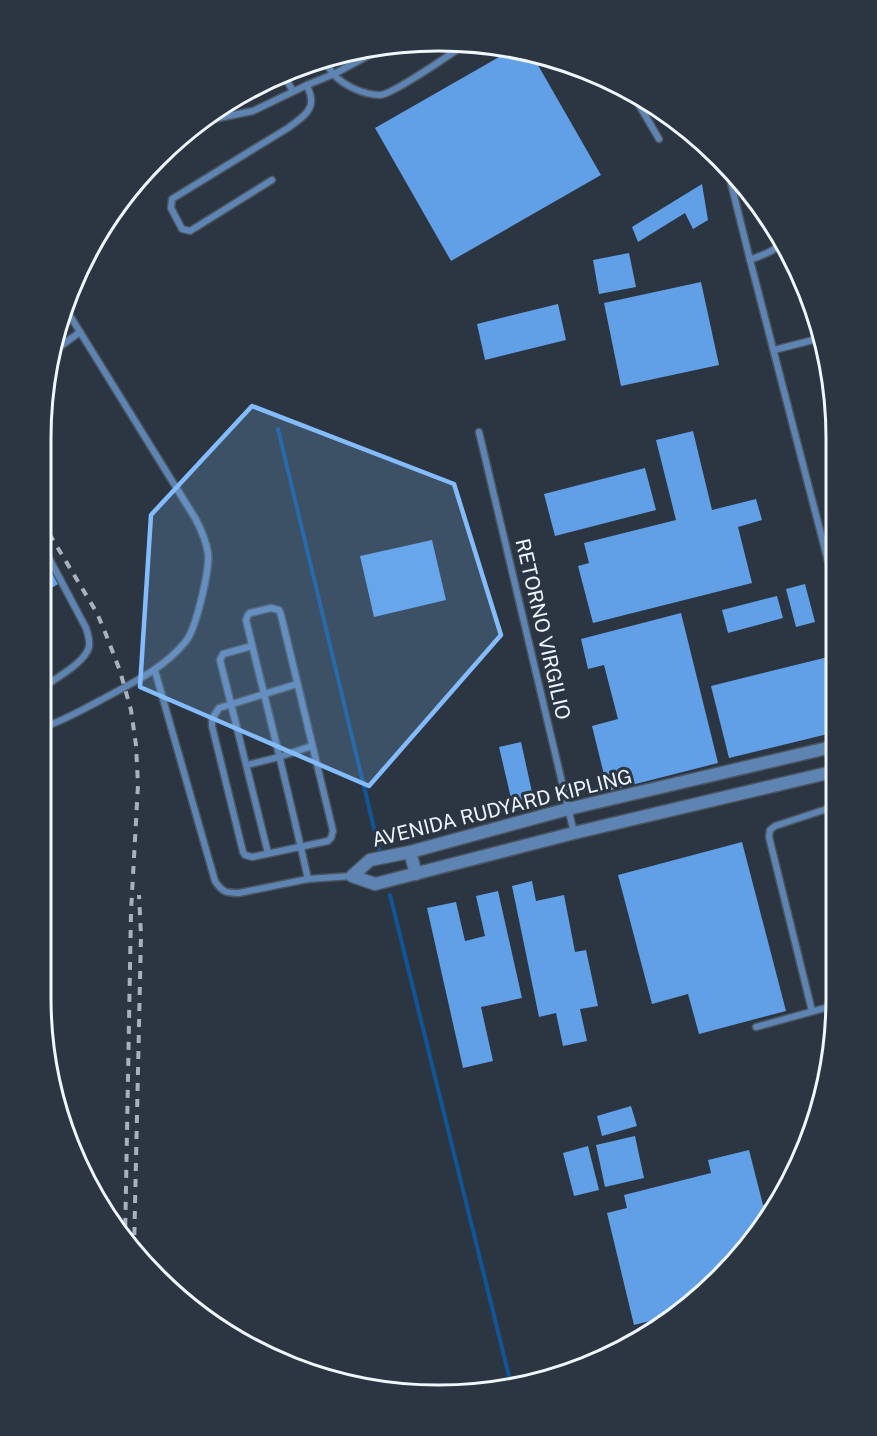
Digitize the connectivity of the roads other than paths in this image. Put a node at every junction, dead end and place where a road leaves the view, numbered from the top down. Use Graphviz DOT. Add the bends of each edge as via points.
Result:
graph roads {
  1 [pos="453,52"];
  2 [pos="364,58"];
  3 [pos="329,67"];
  4 [pos="334,74"];
  5 [pos="287,81"];
  6 [pos="307,85"];
  7 [pos="293,91"];
  8 [pos="641,108"];
  9 [pos="221,118"];
  10 [pos="659,139"];
  11 [pos="272,180"];
  12 [pos="733,186"];
  13 [pos="776,248"];
  14 [pos="750,260"];
  15 [pos="71,317"];
  16 [pos="80,332"];
  17 [pos="813,340"];
  18 [pos="62,345"];
  19 [pos="774,350"];
  20 [pos="479,432"];
  21 [pos="826,553"];
  22 [pos="51,562"];
  23 [pos="252,646"];
  24 [pos="155,671"];
  25 [pos="51,681"];
  26 [pos="297,684"];
  27 [pos="264,693"];
  28 [pos="231,704"];
  29 [pos="51,724"];
  30 [pos="312,746"];
  31 [pos="826,748"];
  32 [pos="279,757"];
  33 [pos="246,765"];
  34 [pos="826,773"];
  35 [pos="568,809"];
  36 [pos="826,809"];
  37 [pos="574,833"];
  38 [pos="301,847"];
  39 [pos="410,852"];
  40 [pos="268,853"];
  41 [pos="416,874"];
  42 [pos="352,876"];
  43 [pos="308,879"];
  44 [pos="826,1008"];
  45 [pos="812,1011"];
  46 [pos="756,1027"];
  1 -- 4 [label="lane" via="379,95 359,91"];
  2 -- 4 [label="lane"];
  3 -- 4 [label="lane"];
  4 -- 6 [label="lane"];
  5 -- 7 [label="lane"];
  6 -- 7 [label="lane"];
  6 -- 11 [label="lane" via="312,100 306,114 172,199 171,208 182,229 190,231"];
  7 -- 9 [label="lane" via="253,111"];
  8 -- 10 [label="lane"];
  12 -- 14 [label="lane"];
  13 -- 14 [label="lane"];
  14 -- 19 [label="lane"];
  15 -- 16 [label="lane"];
  16 -- 18 [label="lane"];
  16 -- 24 [label="lane" via="195,518 208,552 192,632"];
  17 -- 19 [label="lane"];
  19 -- 21 [label="lane"];
  20 -- 35 [label="lane, RETORNO VIRGILIO"];
  22 -- 25 [label="lane" via="89,639 84,658"];
  23 -- 26 [label="lane" via="248,615 271,608 279,610"];
  23 -- 27 [label="lane"];
  23 -- 28 [label="lane" via="223,654 221,658"];
  24 -- 29 [label="lane"];
  24 -- 43 [label="lane" via="220,888 239,893"];
  26 -- 27 [label="lane"];
  26 -- 30 [label="lane"];
  27 -- 28 [label="lane"];
  27 -- 32 [label="lane"];
  28 -- 33 [label="lane"];
  28 -- 40 [label="lane" via="219,708 212,726 240,840 245,855"];
  30 -- 32 [label="lane"];
  30 -- 38 [label="lane" via="333,834 328,841"];
  31 -- 35 [label="street, AVENIDA RUDYARD KIPLING"];
  32 -- 33 [label="lane"];
  32 -- 38 [label="lane"];
  33 -- 40 [label="lane"];
  34 -- 37 [label="street"];
  35 -- 37 [label="lane, RETORNO VIRGILIO"];
  35 -- 39 [label="street, AVENIDA RUDYARD KIPLING"];
  36 -- 45 [label="lane" via="775,826 769,837"];
  37 -- 41 [label="street"];
  38 -- 40 [label="lane"];
  38 -- 43 [label="lane"];
  39 -- 41 [label="street"];
  39 -- 42 [label="street, AVENIDA RUDYARD KIPLING" via="370,860"];
  41 -- 42 [label="street" via="375,884"];
  42 -- 43 [label="lane"];
  44 -- 45 [label="lane"];
  45 -- 46 [label="lane"];
}
